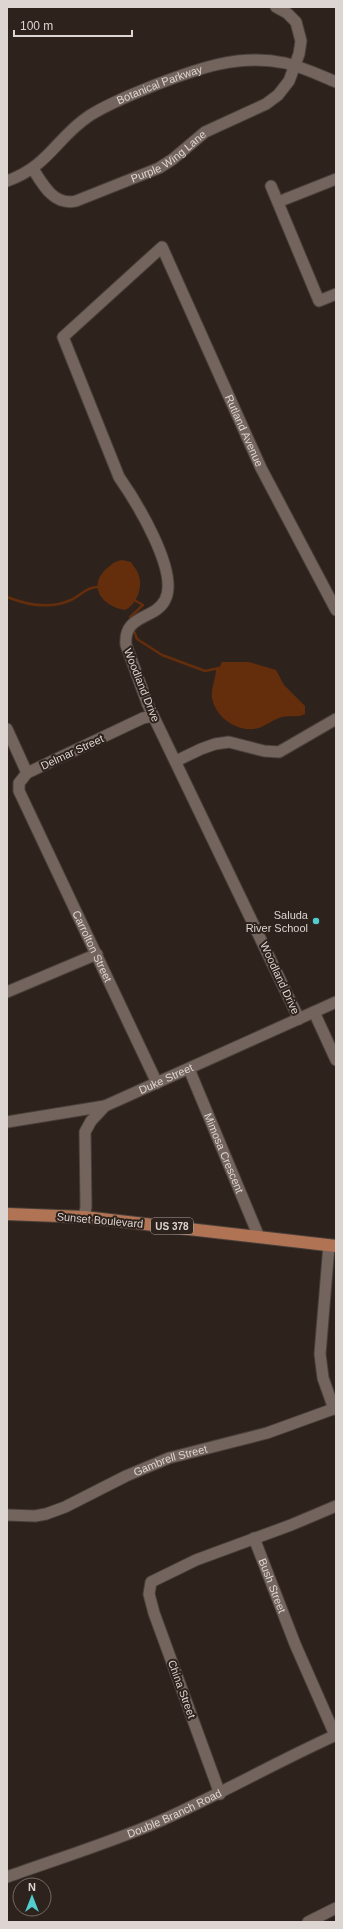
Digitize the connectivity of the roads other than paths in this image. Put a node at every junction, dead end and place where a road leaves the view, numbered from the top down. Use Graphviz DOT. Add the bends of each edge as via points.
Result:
graph roads {
  1 [pos="276,7"];
  2 [pos="295,66"];
  3 [pos="336,82"];
  4 [pos="33,169"];
  5 [pos="336,179"];
  6 [pos="7,181"];
  7 [pos="271,186"];
  8 [pos="278,202"];
  9 [pos="162,247"];
  10 [pos="336,294"];
  11 [pos="336,610"];
  12 [pos="153,716"];
  13 [pos="336,719"];
  14 [pos="7,729"];
  15 [pos="176,761"];
  16 [pos="27,773"];
  17 [pos="28,808"];
  18 [pos="97,954"];
  19 [pos="7,992"];
  20 [pos="336,1002"];
  21 [pos="314,1012"];
  22 [pos="299,1019"];
  23 [pos="336,1060"];
  24 [pos="189,1069"];
  25 [pos="158,1083"];
  26 [pos="105,1106"];
  27 [pos="7,1122"];
  28 [pos="7,1214"];
  29 [pos="84,1217"];
  30 [pos="259,1237"];
  31 [pos="332,1245"];
  32 [pos="335,1408"];
  33 [pos="336,1506"];
  34 [pos="7,1516"];
  35 [pos="254,1538"];
  36 [pos="336,1735"];
  37 [pos="220,1794"];
  38 [pos="7,1877"];
  39 [pos="336,1908"];
  40 [pos="308,1922"];
  1 -- 2 [label="street, Purple Wing Lane" via="292,18 299,29 300,46"];
  2 -- 3 [label="street, Botanical Parkway"];
  2 -- 4 [label="street, Botanical Parkway" via="266,60 225,62 194,70 153,86 89,116"];
  2 -- 4 [label="street, Purple Wing Lane" via="287,85 270,102 206,132 159,168 79,200 67,202 56,198"];
  4 -- 6 [label="street, Botanical Parkway"];
  5 -- 8 [label="street"];
  7 -- 8 [label="street"];
  8 -- 10 [label="street" via="319,301"];
  9 -- 11 [label="street, Rutland Avenue" via="261,468"];
  9 -- 12 [label="street, Woodland Drive" via="63,337 119,477 133,497 154,538 167,575 165,602 135,622 128,629 125,638"];
  12 -- 15 [label="street, Woodland Drive"];
  12 -- 16 [label="street, Delmar Street" via="143,718"];
  13 -- 15 [label="street" via="279,752 264,752 229,742 201,749"];
  14 -- 16 [label="street"];
  15 -- 22 [label="street, Woodland Drive"];
  16 -- 17 [label="street, Delmar Street" via="20,783 19,791"];
  17 -- 18 [label="street, Carrolton Street"];
  18 -- 19 [label="street"];
  18 -- 25 [label="street, Carrolton Street"];
  20 -- 21 [label="street, Duke Street"];
  21 -- 22 [label="street, Duke Street"];
  21 -- 23 [label="street, Woodland Drive"];
  22 -- 24 [label="street, Duke Street"];
  24 -- 25 [label="street, Duke Street"];
  24 -- 30 [label="street, Mimosa Crescent"];
  25 -- 26 [label="street, Duke Street"];
  26 -- 27 [label="street"];
  26 -- 29 [label="street, Duke Street" via="84,1132"];
  28 -- 29 [label="main road, Sunset Boulevard / US 378"];
  29 -- 30 [label="main road, Sunset Boulevard / US 378"];
  30 -- 31 [label="main road, Sunset Boulevard / US 378"];
  31 -- 32 [label="street" via="320,1354 323,1378"];
  32 -- 34 [label="street, Gambrell Street" via="267,1433 169,1458 46,1514"];
  33 -- 35 [label="street"];
  35 -- 36 [label="street, Bush Street" via="295,1644"];
  35 -- 37 [label="street, China Street" via="196,1560 151,1582 149,1594"];
  36 -- 37 [label="street, Double Branch Road" via="284,1759"];
  37 -- 38 [label="street, Double Branch Road" via="157,1822"];
  39 -- 40 [label="street"];
}
